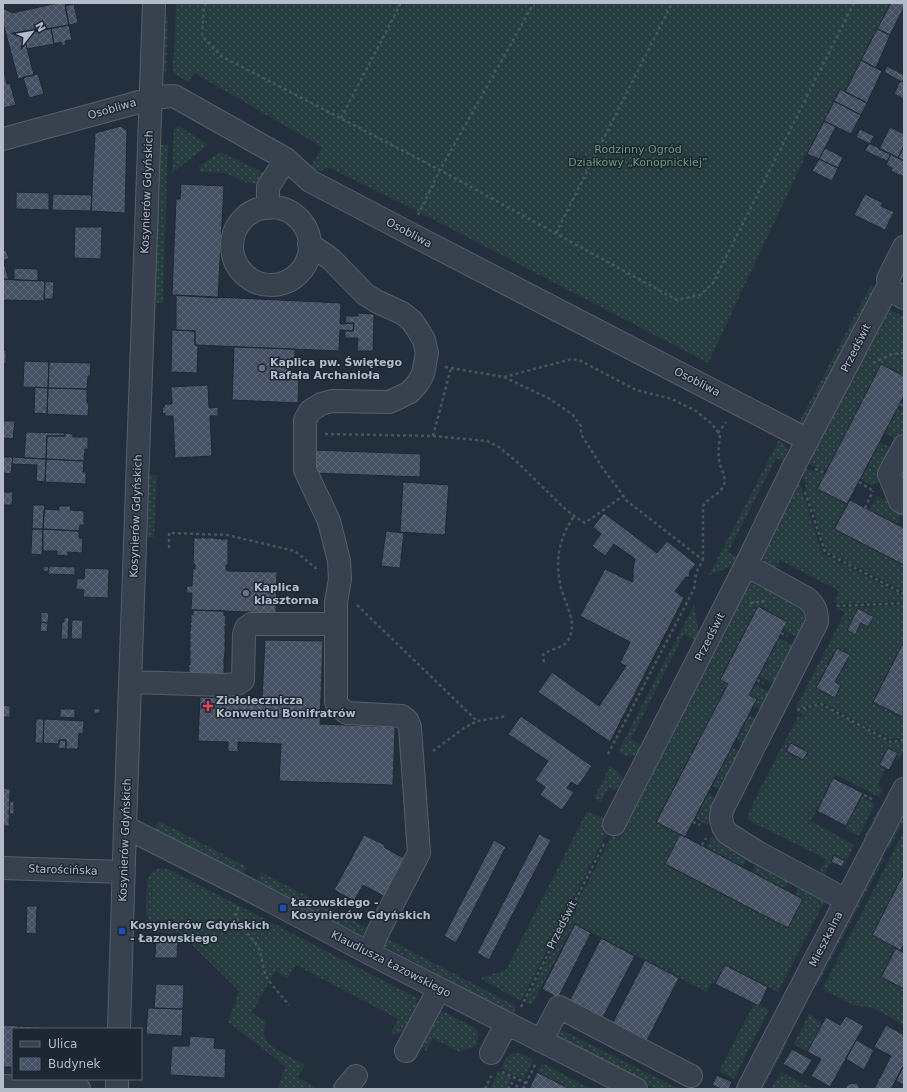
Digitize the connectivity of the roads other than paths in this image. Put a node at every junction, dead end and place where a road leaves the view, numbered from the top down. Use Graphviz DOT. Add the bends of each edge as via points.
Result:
graph roads {
  1 [pos="154,3"];
  2 [pos="150,98"];
  3 [pos="3,139"];
  4 [pos="286,159"];
  5 [pos="268,208"];
  6 [pos="309,244"];
  7 [pos="904,248"];
  8 [pos="896,291"];
  9 [pos="808,440"];
  10 [pos="904,446"];
  11 [pos="904,503"];
  12 [pos="745,567"];
  13 [pos="336,624"];
  14 [pos="130,682"];
  15 [pos="904,789"];
  16 [pos="614,824"];
  17 [pos="125,827"];
  18 [pos="3,868"];
  19 [pos="124,872"];
  20 [pos="846,900"];
  21 [pos="369,953"];
  22 [pos="439,989"];
  23 [pos="509,1024"];
  24 [pos="119,1028"];
  25 [pos="541,1041"];
  26 [pos="406,1051"];
  27 [pos="491,1053"];
  28 [pos="691,1076"];
  29 [pos="3,1086"];
  30 [pos="79,1089"];
  31 [pos="636,1089"];
  32 [pos="748,1089"];
  1 -- 2 [label="street, Kosynierów Gdyńskich"];
  2 -- 3 [label="street, Osobliwa"];
  2 -- 4 [label="street, Osobliwa" via="174,96"];
  2 -- 14 [label="street, Kosynierów Gdyńskich"];
  4 -- 5 [label="street" via="268,188"];
  4 -- 9 [label="street, Osobliwa" via="310,181"];
  5 -- 6 [label="street" via="286,210 296,217 304,227"];
  5 -- 6 [label="street" via="249,213 241,220 232,239 234,259 246,276 255,282 265,284 275,285 287,281 298,274 305,264"];
  6 -- 13 [label="street" via="331,259 365,294 412,321 424,340 427,353 423,374 410,392 389,402 332,401 320,404 310,411 305,420 305,470 326,512 339,561"];
  7 -- 8 [label="street, Przedświt" via="888,279"];
  8 -- 9 [label="street, Przedświt"];
  9 -- 12 [label="street, Przedświt"];
  10 -- 11 [label="street" via="889,474 900,501"];
  12 -- 16 [label="street, Przedświt"];
  12 -- 20 [label="street" via="806,598 814,607 817,622 722,810 723,826 727,833 757,852"];
  13 -- 14 [label="street" via="251,624 246,628 244,635 243,680 237,684"];
  13 -- 21 [label="street" via="336,702 340,708 347,714 402,716 410,727 419,854"];
  14 -- 17 [label="street, Kosynierów Gdyńskich"];
  15 -- 20 [label="street, Mieszkalna"];
  17 -- 19 [label="street, Kosynierów Gdyńskich"];
  17 -- 21 [label="street, Klaudiusza Łazowskiego"];
  18 -- 19 [label="street, Starościńska"];
  19 -- 24 [label="street, Kosynierów Gdyńskich"];
  20 -- 32 [label="street, Mieszkalna"];
  21 -- 22 [label="street, Klaudiusza Łazowskiego"];
  22 -- 23 [label="street, Klaudiusza Łazowskiego"];
  22 -- 26 [label="street"];
  23 -- 25 [label="street, Klaudiusza Łazowskiego"];
  23 -- 27 [label="street"];
  25 -- 28 [label="street" via="559,1007"];
  25 -- 31 [label="street, Klaudiusza Łazowskiego"];
  29 -- 30 [label="street"];
}
